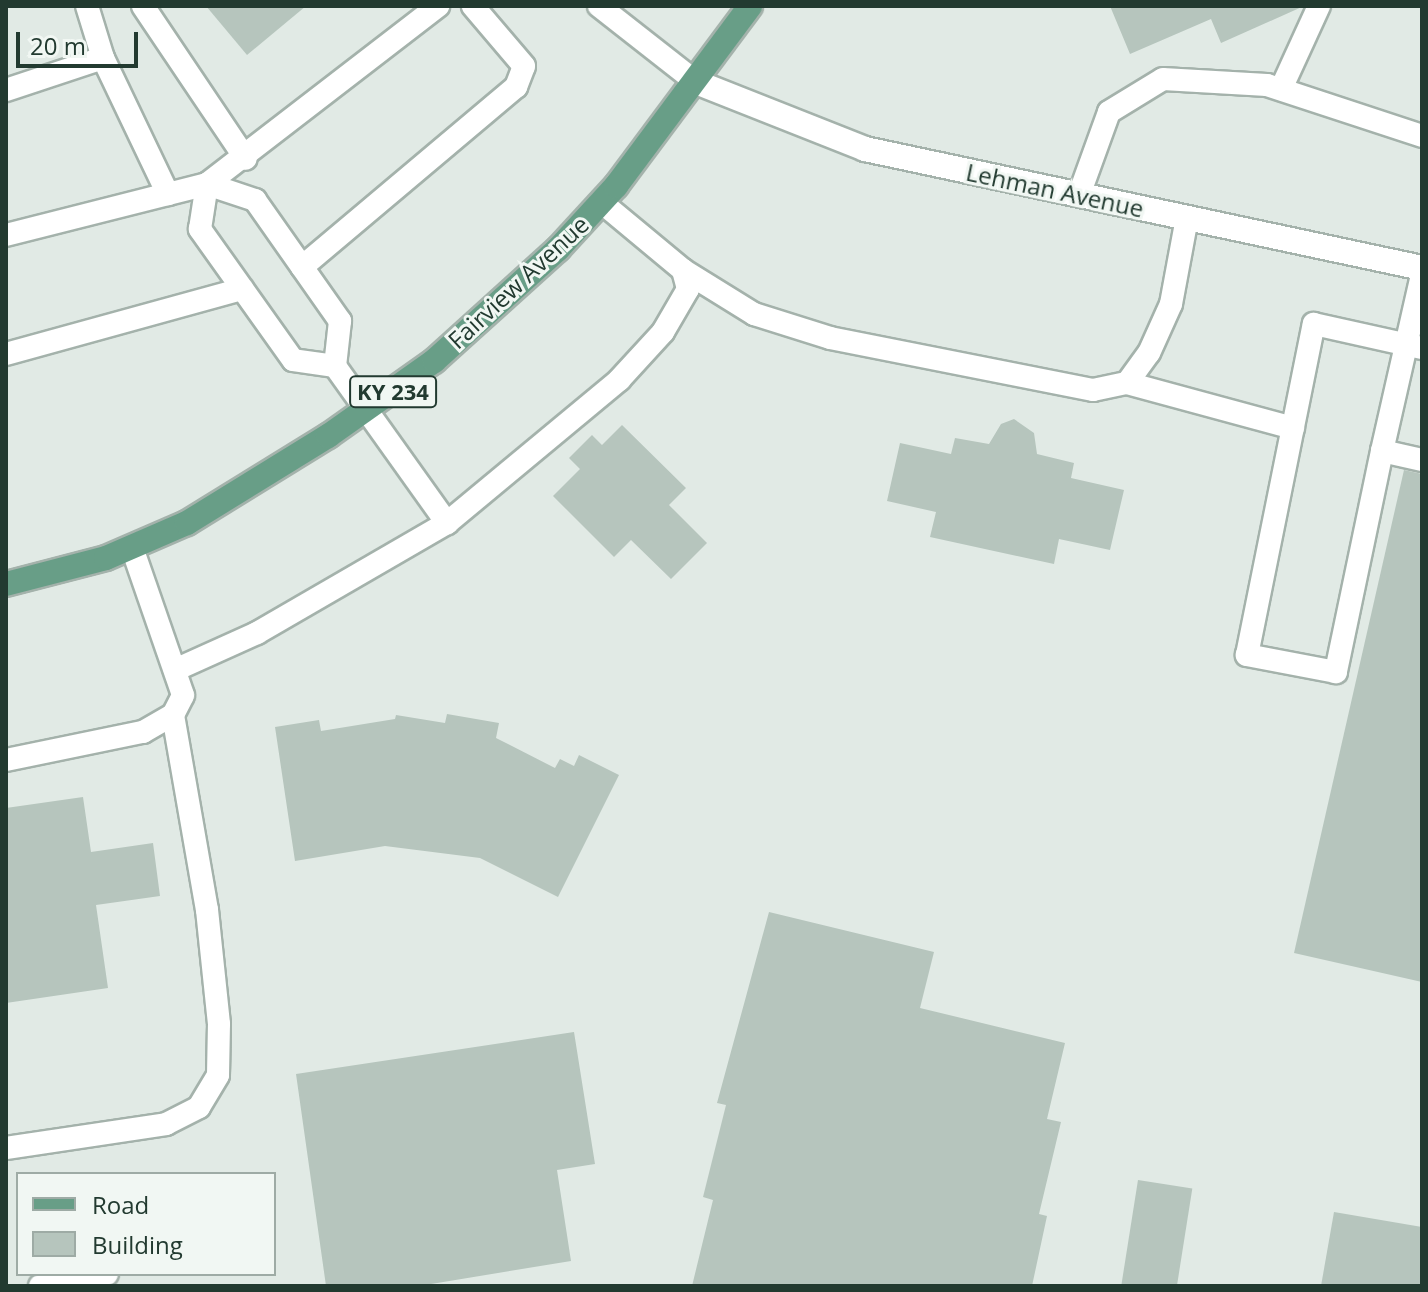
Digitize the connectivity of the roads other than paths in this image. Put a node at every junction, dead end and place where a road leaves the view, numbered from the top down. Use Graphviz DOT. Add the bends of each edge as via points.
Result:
graph roads {
  1 [pos="87,6"];
  2 [pos="143,6"];
  3 [pos="438,6"];
  4 [pos="473,6"];
  5 [pos="599,6"];
  6 [pos="750,6"];
  7 [pos="1319,6"];
  8 [pos="103,58"];
  9 [pos="696,82"];
  10 [pos="1281,89"];
  11 [pos="6,90"];
  12 [pos="1422,136"];
  13 [pos="246,159"];
  14 [pos="207,184"];
  15 [pos="168,194"];
  16 [pos="1079,195"];
  17 [pos="601,202"];
  18 [pos="1187,218"];
  19 [pos="6,235"];
  20 [pos="302,267"];
  21 [pos="1422,268"];
  22 [pos="683,270"];
  23 [pos="1422,275"];
  24 [pos="242,289"];
  25 [pos="1414,346"];
  26 [pos="6,354"];
  27 [pos="335,366"];
  28 [pos="1127,383"];
  29 [pos="369,408"];
  30 [pos="1293,428"];
  31 [pos="1382,451"];
  32 [pos="1422,460"];
  33 [pos="447,523"];
  34 [pos="132,548"];
  35 [pos="6,584"];
  36 [pos="175,670"];
  37 [pos="173,715"];
  38 [pos="6,760"];
  39 [pos="6,1148"];
  40 [pos="96,1276"];
  41 [pos="40,1286"];
  1 -- 8 [label="lane"];
  2 -- 13 [label="lane"];
  3 -- 13 [label="lane"];
  4 -- 20 [label="lane" via="524,66 516,87"];
  5 -- 9 [label="lane"];
  6 -- 9 [label="main road, Fairview Avenue / KY 234"];
  7 -- 10 [label="lane"];
  8 -- 11 [label="lane"];
  8 -- 15 [label="lane"];
  9 -- 16 [label="street, Lehman Avenue" via="865,149"];
  9 -- 17 [label="main road, Fairview Avenue / KY 234"];
  10 -- 12 [label="lane"];
  10 -- 16 [label="lane" via="1163,79 1136,91 1109,112"];
  13 -- 14 [label="lane"];
  14 -- 15 [label="lane"];
  14 -- 20 [label="lane" via="255,200"];
  14 -- 24 [label="lane" via="200,229"];
  15 -- 19 [label="lane"];
  16 -- 18 [label="street, Lehman Avenue"];
  17 -- 22 [label="lane"];
  17 -- 29 [label="main road, Fairview Avenue / KY 234" via="486,317"];
  18 -- 21 [label="street, Lehman Avenue"];
  18 -- 28 [label="lane" via="1171,304 1149,353"];
  20 -- 27 [label="lane" via="340,321"];
  22 -- 28 [label="lane" via="754,314 830,338 1093,390"];
  22 -- 33 [label="lane" via="688,289 680,311 646,351"];
  23 -- 25 [label="lane"];
  24 -- 26 [label="lane"];
  24 -- 27 [label="lane" via="293,360"];
  25 -- 30 [label="lane" via="1314,324"];
  25 -- 31 [label="lane"];
  27 -- 29 [label="lane"];
  28 -- 30 [label="lane"];
  29 -- 33 [label="lane"];
  29 -- 34 [label="main road, Fairview Avenue / KY 234" via="226,501"];
  30 -- 31 [label="lane" via="1247,655 1336,672"];
  31 -- 32 [label="lane"];
  33 -- 36 [label="lane" via="257,633"];
  34 -- 35 [label="main road, Fairview Avenue / KY 234"];
  34 -- 36 [label="lane"];
  36 -- 37 [label="lane" via="183,695"];
  37 -- 38 [label="lane" via="143,732"];
  37 -- 39 [label="lane" via="207,910 219,1024 218,1075 199,1107 166,1124"];
  40 -- 41 [label="lane"];
}
